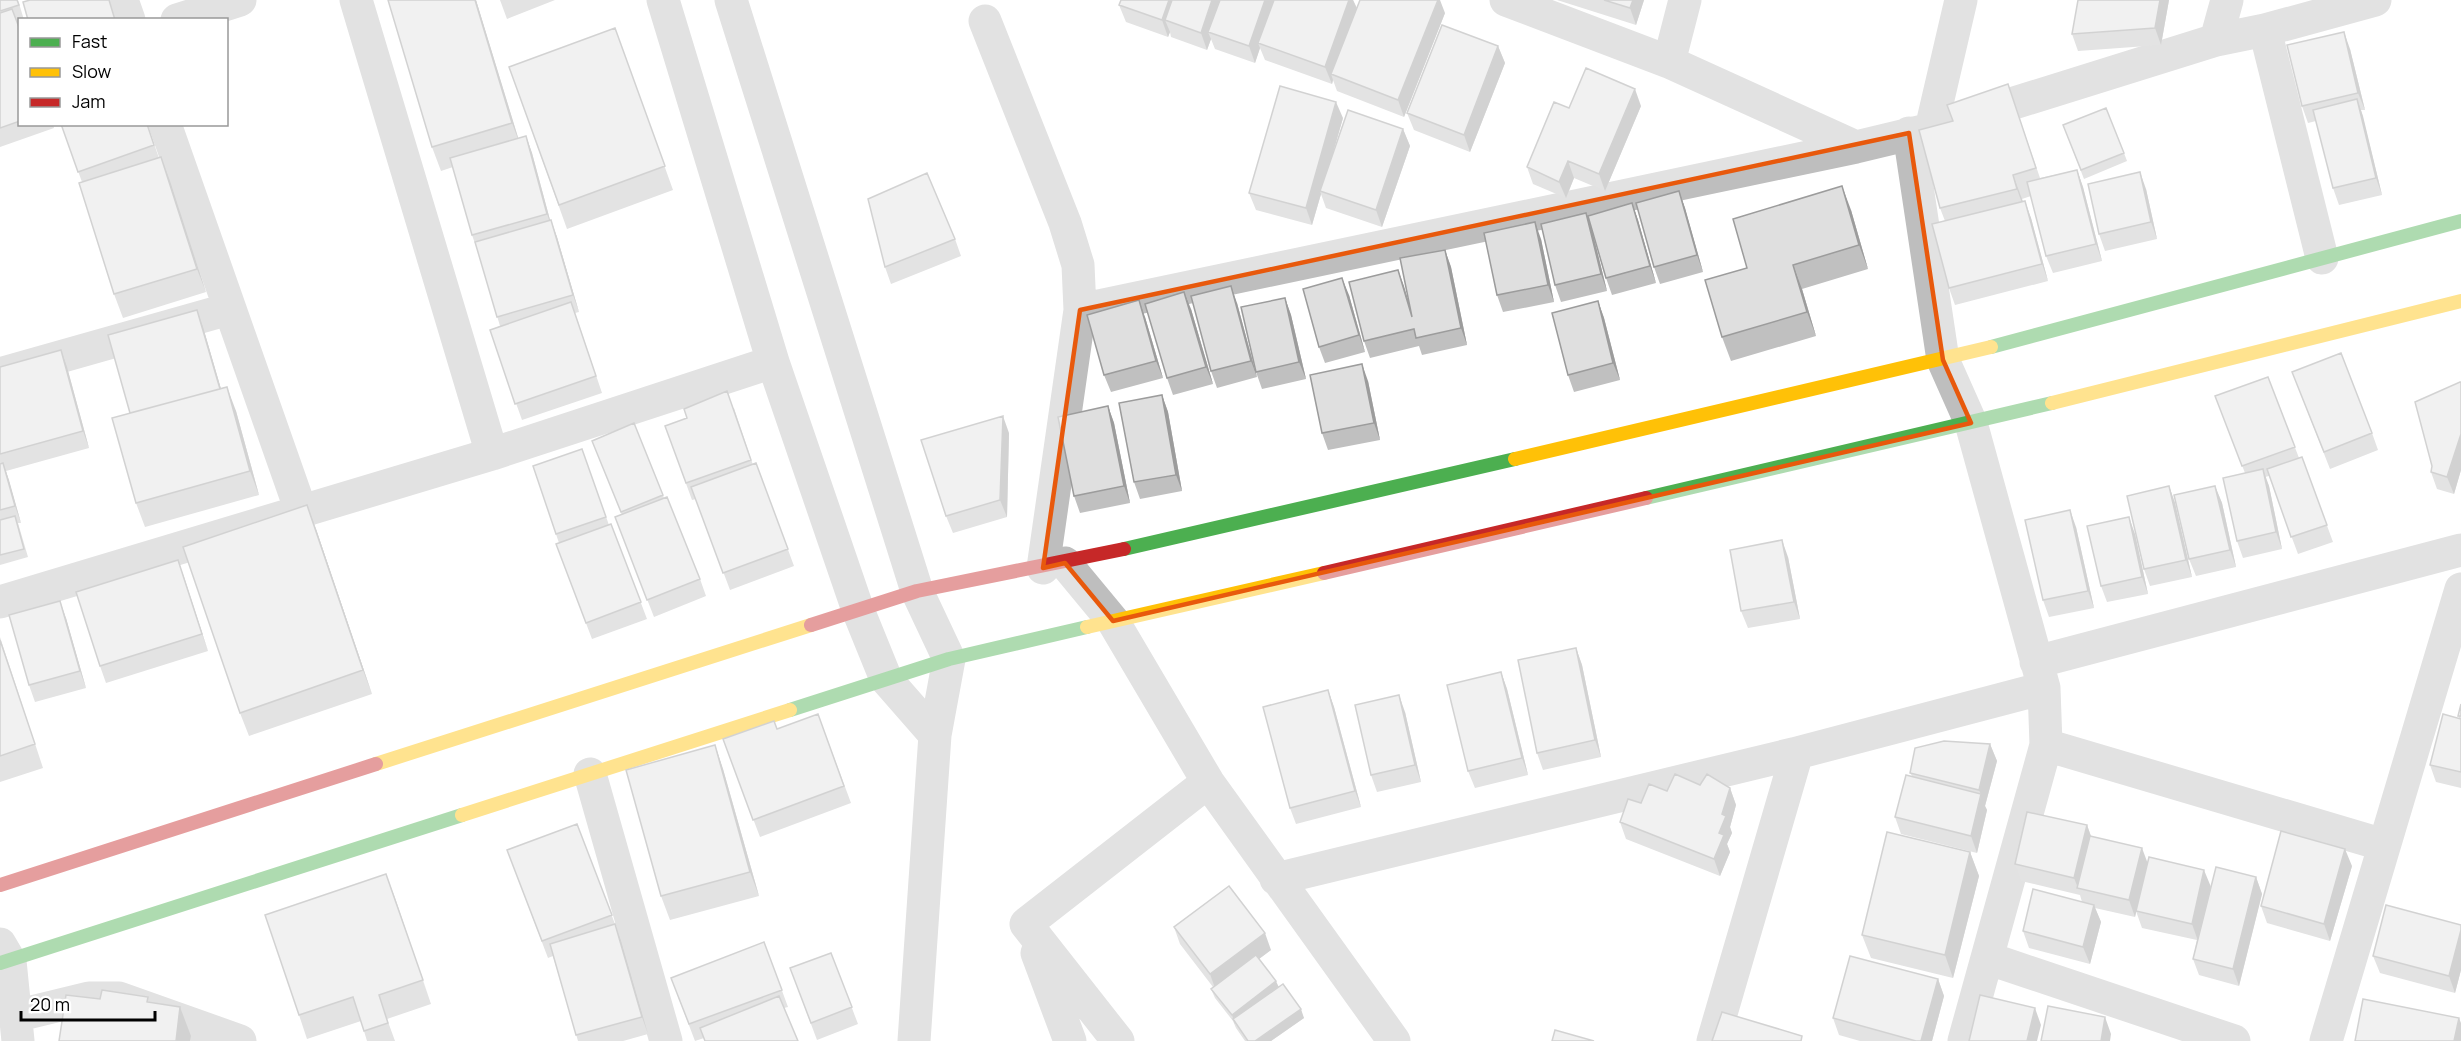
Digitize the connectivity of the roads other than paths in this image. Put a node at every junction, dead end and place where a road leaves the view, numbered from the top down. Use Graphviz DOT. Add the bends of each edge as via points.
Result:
graph roads {
  1 [pos="122,0"];
  2 [pos="240,0"];
  3 [pos="356,0"];
  4 [pos="663,0"];
  5 [pos="731,0"];
  6 [pos="1506,0"];
  7 [pos="1685,0"];
  8 [pos="1960,0"];
  9 [pos="2227,0"];
  10 [pos="2375,0"];
  11 [pos="128,18"];
  12 [pos="183,18"];
  13 [pos="985,21"];
  14 [pos="2265,30"];
  15 [pos="2216,40"];
  16 [pos="1669,62"];
  17 [pos="166,126"];
  18 [pos="1920,131"];
  19 [pos="1856,147"];
  20 [pos="2461,220"];
  21 [pos="2322,258"];
  22 [pos="2461,301"];
  23 [pos="229,309"];
  24 [pos="1080,310"];
  25 [pos="1943,360"];
  26 [pos="773,362"];
  27 [pos="0,374"];
  28 [pos="1971,423"];
  29 [pos="492,454"];
  30 [pos="301,512"];
  31 [pos="2461,550"];
  32 [pos="1054,566"];
  33 [pos="2461,589"];
  34 [pos="917,591"];
  35 [pos="0,602"];
  36 [pos="858,610"];
  37 [pos="1113,621"];
  38 [pos="949,659"];
  39 [pos="2040,675"];
  40 [pos="886,680"];
  41 [pos="935,735"];
  42 [pos="2046,745"];
  43 [pos="1797,753"];
  44 [pos="590,774"];
  45 [pos="1208,782"];
  46 [pos="2384,845"];
  47 [pos="1276,879"];
  48 [pos="0,885"];
  49 [pos="1026,924"];
  50 [pos="3,956"];
  51 [pos="1987,958"];
  52 [pos="16,1029"];
  53 [pos="240,1041"];
  54 [pos="666,1041"];
  55 [pos="914,1041"];
  56 [pos="1070,1041"];
  57 [pos="1118,1041"];
  58 [pos="1394,1041"];
  59 [pos="1713,1041"];
  60 [pos="1964,1041"];
  61 [pos="2234,1041"];
  62 [pos="2326,1041"];
  1 -- 11 [label="street"];
  2 -- 12 [label="street"];
  3 -- 29 [label="street"];
  4 -- 26 [label="street"];
  5 -- 34 [label="street"];
  6 -- 16 [label="street"];
  7 -- 16 [label="street"];
  8 -- 18 [label="street"];
  9 -- 15 [label="street"];
  10 -- 14 [label="street"];
  13 -- 24 [label="street" via="1065,223 1078,265"];
  14 -- 15 [label="street"];
  14 -- 21 [label="street"];
  15 -- 18 [label="street"];
  16 -- 19 [label="street"];
  17 -- 23 [label="street"];
  18 -- 19 [label="street"];
  18 -- 25 [label="street"];
  19 -- 24 [label="street"];
  20 -- 21 [label="street"];
  21 -- 25 [label="street"];
  22 -- 28 [label="street"];
  23 -- 27 [label="street"];
  23 -- 30 [label="street"];
  24 -- 32 [label="street"];
  25 -- 28 [label="street"];
  25 -- 32 [label="street"];
  26 -- 29 [label="street"];
  26 -- 36 [label="street"];
  28 -- 37 [label="street"];
  28 -- 39 [label="street"];
  29 -- 30 [label="street"];
  30 -- 35 [label="street"];
  31 -- 39 [label="street"];
  32 -- 34 [label="street"];
  32 -- 37 [label="street"];
  33 -- 46 [label="street"];
  34 -- 36 [label="street"];
  34 -- 38 [label="street"];
  36 -- 40 [label="street"];
  36 -- 48 [label="street"];
  37 -- 38 [label="street"];
  37 -- 45 [label="street"];
  38 -- 40 [label="street"];
  38 -- 41 [label="street"];
  39 -- 42 [label="street"];
  39 -- 43 [label="street"];
  40 -- 41 [label="street"];
  40 -- 44 [label="street"];
  41 -- 55 [label="street"];
  42 -- 46 [label="street"];
  42 -- 51 [label="street"];
  43 -- 47 [label="street"];
  43 -- 59 [label="street"];
  44 -- 50 [label="street"];
  44 -- 54 [label="street"];
  45 -- 47 [label="street"];
  45 -- 49 [label="street"];
  46 -- 62 [label="street"];
  47 -- 58 [label="street"];
  49 -- 56 [label="street"];
  49 -- 57 [label="street"];
  50 -- 52 [label="street"];
  51 -- 60 [label="street"];
  51 -- 61 [label="street"];
  52 -- 53 [label="street" via="88,998 119,998"];
}
